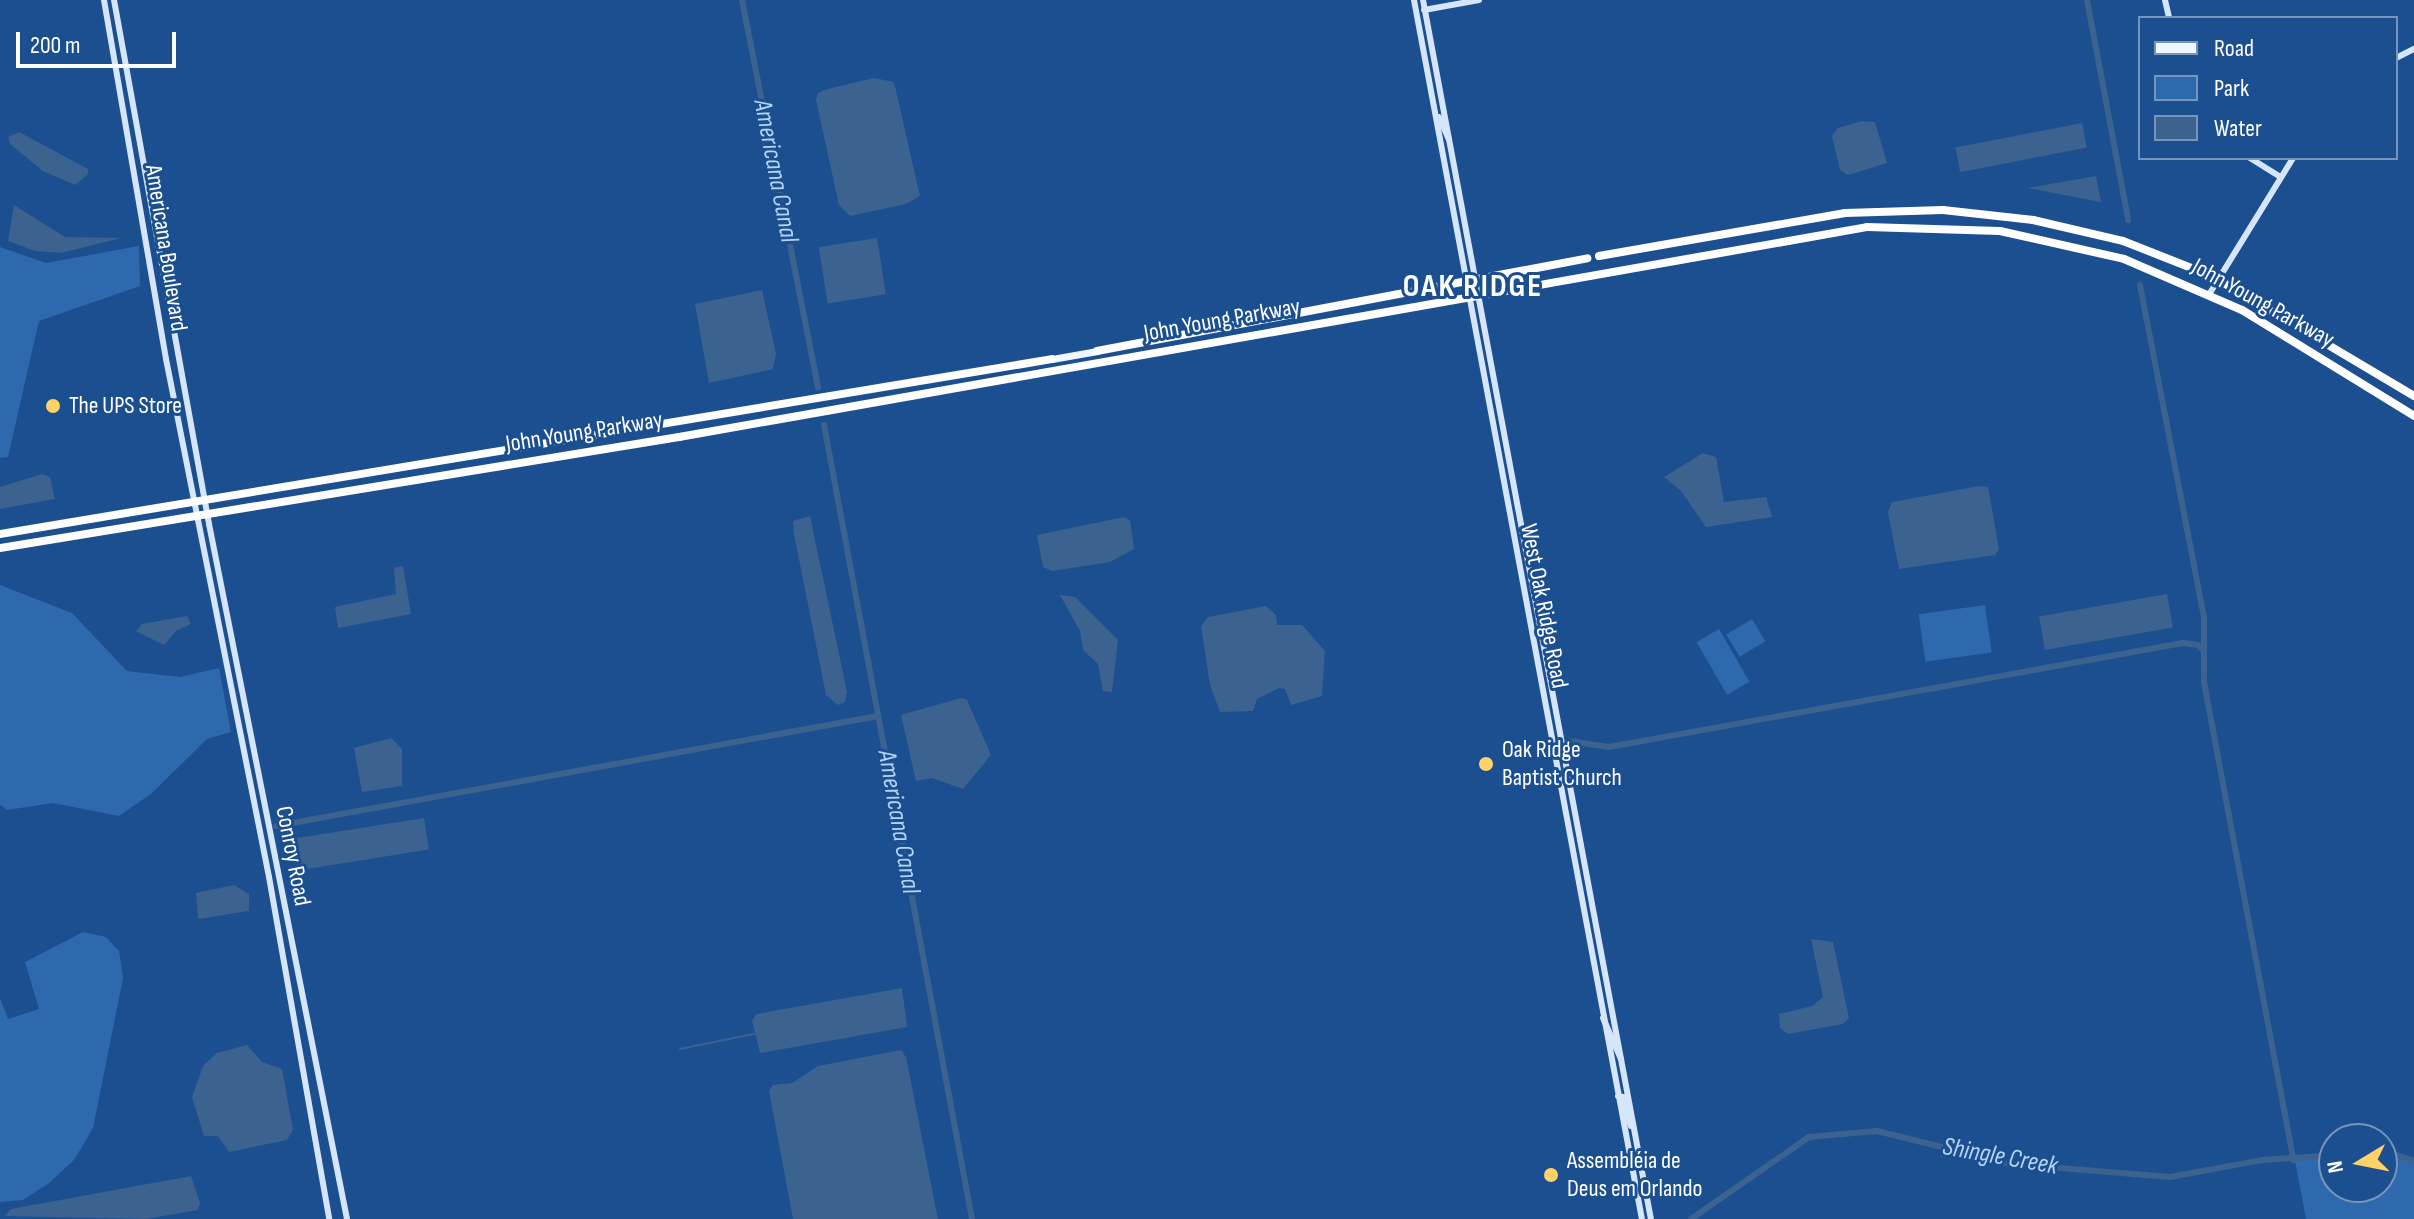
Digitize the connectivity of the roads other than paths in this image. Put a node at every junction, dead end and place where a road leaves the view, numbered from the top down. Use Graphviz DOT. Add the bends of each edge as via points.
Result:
graph roads {
  1 [pos="104,0"];
  2 [pos="114,0"];
  3 [pos="1415,0"];
  4 [pos="1423,0"];
  5 [pos="1479,0"];
  6 [pos="1420,11"];
  7 [pos="1427,72"];
  8 [pos="1450,140"];
  9 [pos="2253,160"];
  10 [pos="2292,160"];
  11 [pos="2281,177"];
  12 [pos="1943,210"];
  13 [pos="1978,213"];
  14 [pos="1914,226"];
  15 [pos="1947,227"];
  16 [pos="1599,256"];
  17 [pos="1587,258"];
  18 [pos="1477,279"];
  19 [pos="2219,279"];
  20 [pos="1465,281"];
  21 [pos="1480,293"];
  22 [pos="2210,293"];
  23 [pos="1468,295"];
  24 [pos="167,297"];
  25 [pos="156,299"];
  26 [pos="1097,351"];
  27 [pos="166,359"];
  28 [pos="1052,359"];
  29 [pos="182,375"];
  30 [pos="1031,376"];
  31 [pos="2414,396"];
  32 [pos="2392,402"];
  33 [pos="2414,416"];
  34 [pos="697,421"];
  35 [pos="679,437"];
  36 [pos="1514,490"];
  37 [pos="1504,492"];
  38 [pos="204,500"];
  39 [pos="193,502"];
  40 [pos="207,514"];
  41 [pos="195,516"];
  42 [pos="0,534"];
  43 [pos="0,548"];
  44 [pos="1522,589"];
  45 [pos="1546,665"];
  46 [pos="1565,810"];
  47 [pos="1583,860"];
  48 [pos="1574,861"];
  49 [pos="1592,908"];
  50 [pos="1601,1015"];
  51 [pos="1621,1059"];
  52 [pos="1618,1096"];
  53 [pos="1634,1129"];
  54 [pos="329,1219"];
  55 [pos="347,1219"];
  56 [pos="1642,1219"];
  57 [pos="1651,1219"];
  1 -- 25 [label="street, Americana Boulevard"];
  2 -- 24 [label="street, Americana Boulevard"];
  3 -- 6 [label="street, West Oak Ridge Road"];
  4 -- 6 [label="street, West Oak Ridge Road"];
  5 -- 6 [label="street"];
  6 -- 7 [label="street, West Oak Ridge Road"];
  6 -- 8 [label="street, West Oak Ridge Road"];
  7 -- 8 [label="street" via="1441,129"];
  7 -- 20 [label="street, West Oak Ridge Road"];
  8 -- 18 [label="street, West Oak Ridge Road"];
  9 -- 11 [label="street"];
  10 -- 11 [label="street"];
  11 -- 19 [label="street"];
  12 -- 13 [label="highway, John Young Parkway"];
  12 -- 14 [label="highway"];
  12 -- 16 [label="highway, John Young Parkway" via="1821,216"];
  13 -- 15 [label="highway"];
  13 -- 19 [label="highway, John Young Parkway" via="2110,238"];
  14 -- 15 [label="highway, John Young Parkway"];
  14 -- 21 [label="highway, John Young Parkway" via="1821,232"];
  15 -- 22 [label="highway, John Young Parkway" via="2085,248"];
  16 -- 17 [label="main road, John Young Parkway"];
  17 -- 18 [label="highway, John Young Parkway"];
  18 -- 20 [label="highway, John Young Parkway"];
  18 -- 21 [label="street, West Oak Ridge Road"];
  19 -- 22 [label="street"];
  19 -- 31 [label="highway, John Young Parkway"];
  20 -- 23 [label="street, West Oak Ridge Road"];
  20 -- 26 [label="highway, John Young Parkway"];
  21 -- 23 [label="highway, John Young Parkway"];
  21 -- 36 [label="street, West Oak Ridge Road"];
  22 -- 32 [label="highway, John Young Parkway"];
  23 -- 30 [label="highway, John Young Parkway"];
  23 -- 37 [label="street, West Oak Ridge Road"];
  24 -- 25 [label="street"];
  24 -- 29 [label="street, Americana Boulevard"];
  25 -- 27 [label="street, Americana Boulevard"];
  26 -- 28 [label="main road, John Young Parkway"];
  27 -- 29 [label="street"];
  27 -- 39 [label="street, Americana Boulevard"];
  28 -- 30 [label="highway"];
  28 -- 34 [label="highway, John Young Parkway"];
  29 -- 38 [label="street, Americana Boulevard"];
  30 -- 35 [label="highway, John Young Parkway"];
  31 -- 32 [label="highway" via="2406,403"];
  32 -- 33 [label="highway, John Young Parkway"];
  34 -- 35 [label="highway"];
  34 -- 38 [label="highway, John Young Parkway"];
  35 -- 40 [label="highway, John Young Parkway"];
  36 -- 37 [label="street"];
  36 -- 45 [label="street, West Oak Ridge Road"];
  37 -- 44 [label="street, West Oak Ridge Road"];
  38 -- 39 [label="highway, John Young Parkway"];
  38 -- 40 [label="street, Conroy Road"];
  39 -- 41 [label="street, Conroy Road"];
  39 -- 42 [label="highway, John Young Parkway"];
  40 -- 41 [label="highway, John Young Parkway"];
  40 -- 55 [label="street, Conroy Road"];
  41 -- 43 [label="highway, John Young Parkway"];
  41 -- 54 [label="street, Conroy Road" via="270,884"];
  44 -- 45 [label="street"];
  44 -- 46 [label="street, West Oak Ridge Road"];
  45 -- 47 [label="street, West Oak Ridge Road"];
  46 -- 47 [label="street"];
  46 -- 48 [label="street, West Oak Ridge Road"];
  47 -- 49 [label="street, West Oak Ridge Road"];
  48 -- 49 [label="street"];
  48 -- 50 [label="street, West Oak Ridge Road"];
  49 -- 51 [label="street, West Oak Ridge Road"];
  50 -- 51 [label="street"];
  50 -- 52 [label="street, West Oak Ridge Road"];
  51 -- 53 [label="street, West Oak Ridge Road"];
  52 -- 53 [label="street" via="1623,1097 1628,1124"];
  52 -- 56 [label="street, West Oak Ridge Road"];
  53 -- 57 [label="street, West Oak Ridge Road"];
}
